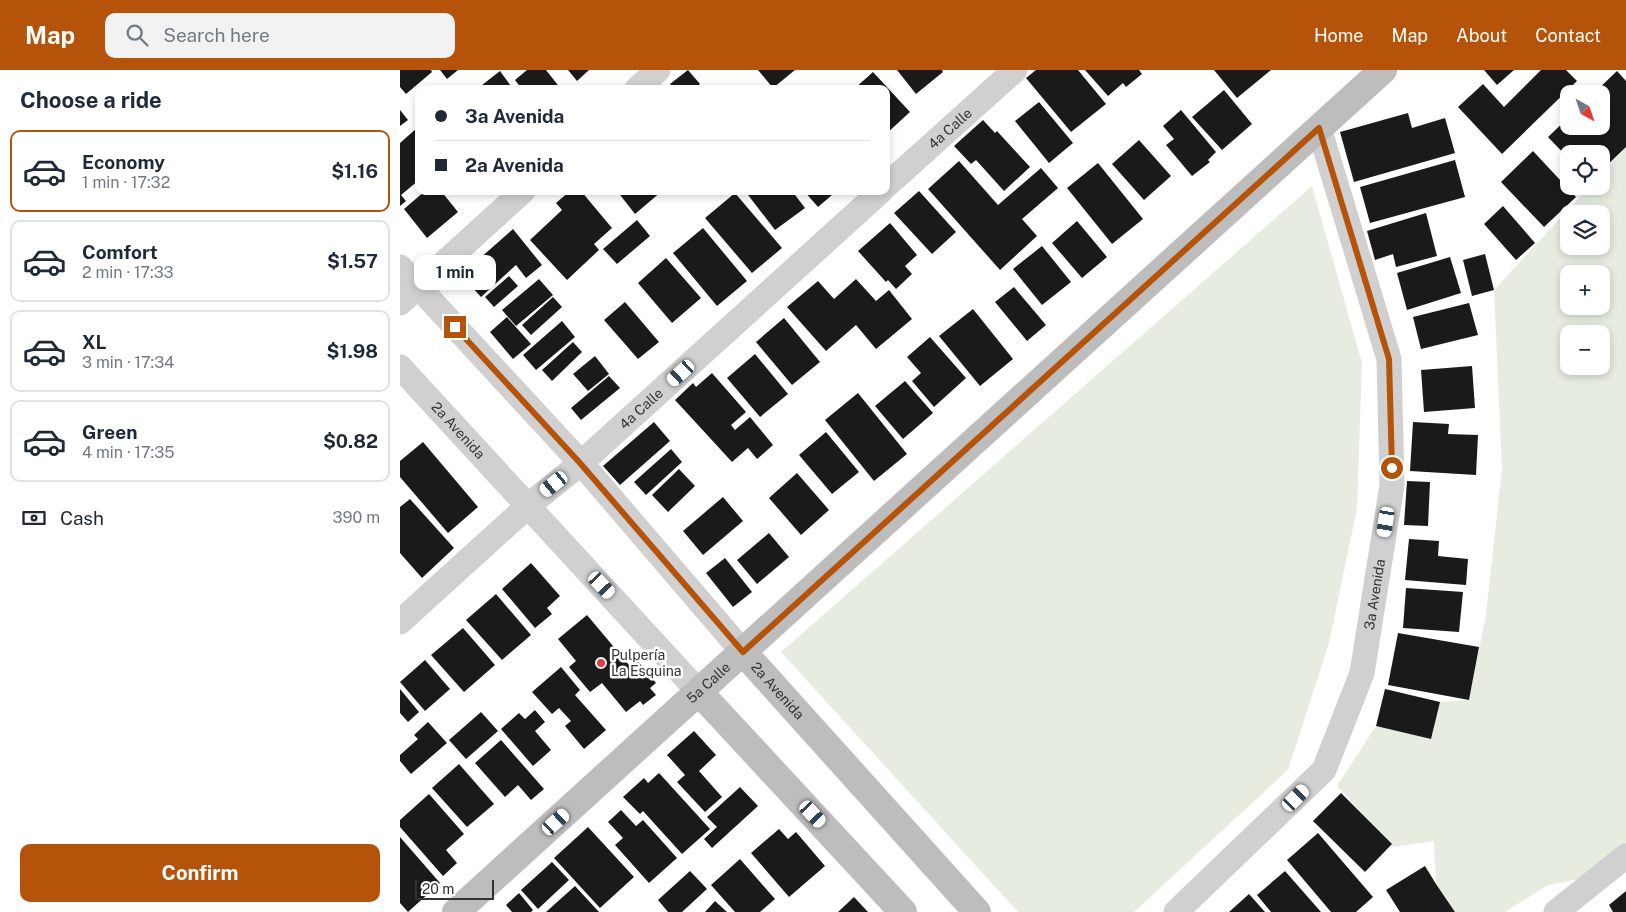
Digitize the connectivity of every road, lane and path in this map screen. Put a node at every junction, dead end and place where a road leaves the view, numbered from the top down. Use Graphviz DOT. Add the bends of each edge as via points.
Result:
graph roads {
  1 [pos="658,70"];
  2 [pos="1015,70"];
  3 [pos="1383,70"];
  4 [pos="641,85"];
  5 [pos="1319,128"];
  6 [pos="890,182"];
  7 [pos="519,195"];
  8 [pos="877,195"];
  9 [pos="400,267"];
  10 [pos="409,295"];
  11 [pos="400,367"];
  12 [pos="580,463"];
  13 [pos="529,505"];
  14 [pos="400,622"];
  15 [pos="743,652"];
  16 [pos="699,692"];
  17 [pos="1626,856"];
  18 [pos="1570,907"];
  19 [pos="456,912"];
  20 [pos="904,912"];
  21 [pos="977,912"];
  22 [pos="1176,912"];
  1 -- 4 [label="street"];
  2 -- 6 [label="street, 4a Calle"];
  3 -- 5 [label="street, 5a Calle"];
  5 -- 15 [label="street, 5a Calle"];
  5 -- 22 [label="street, 3a Avenida" via="1389,359 1392,485 1362,673 1324,770"];
  7 -- 10 [label="street"];
  8 -- 12 [label="street, 4a Calle"];
  9 -- 10 [label="street, 2a Avenida"];
  10 -- 12 [label="street, 2a Avenida"];
  11 -- 13 [label="street, 2a Avenida"];
  12 -- 13 [label="street, 4a Calle"];
  12 -- 15 [label="street, 2a Avenida"];
  13 -- 14 [label="street, 4a Calle"];
  13 -- 16 [label="street, 2a Avenida"];
  15 -- 16 [label="street, 5a Calle"];
  15 -- 21 [label="street, 2a Avenida"];
  16 -- 19 [label="street, 5a Calle"];
  16 -- 20 [label="street, 2a Avenida"];
  17 -- 18 [label="street"];
}
